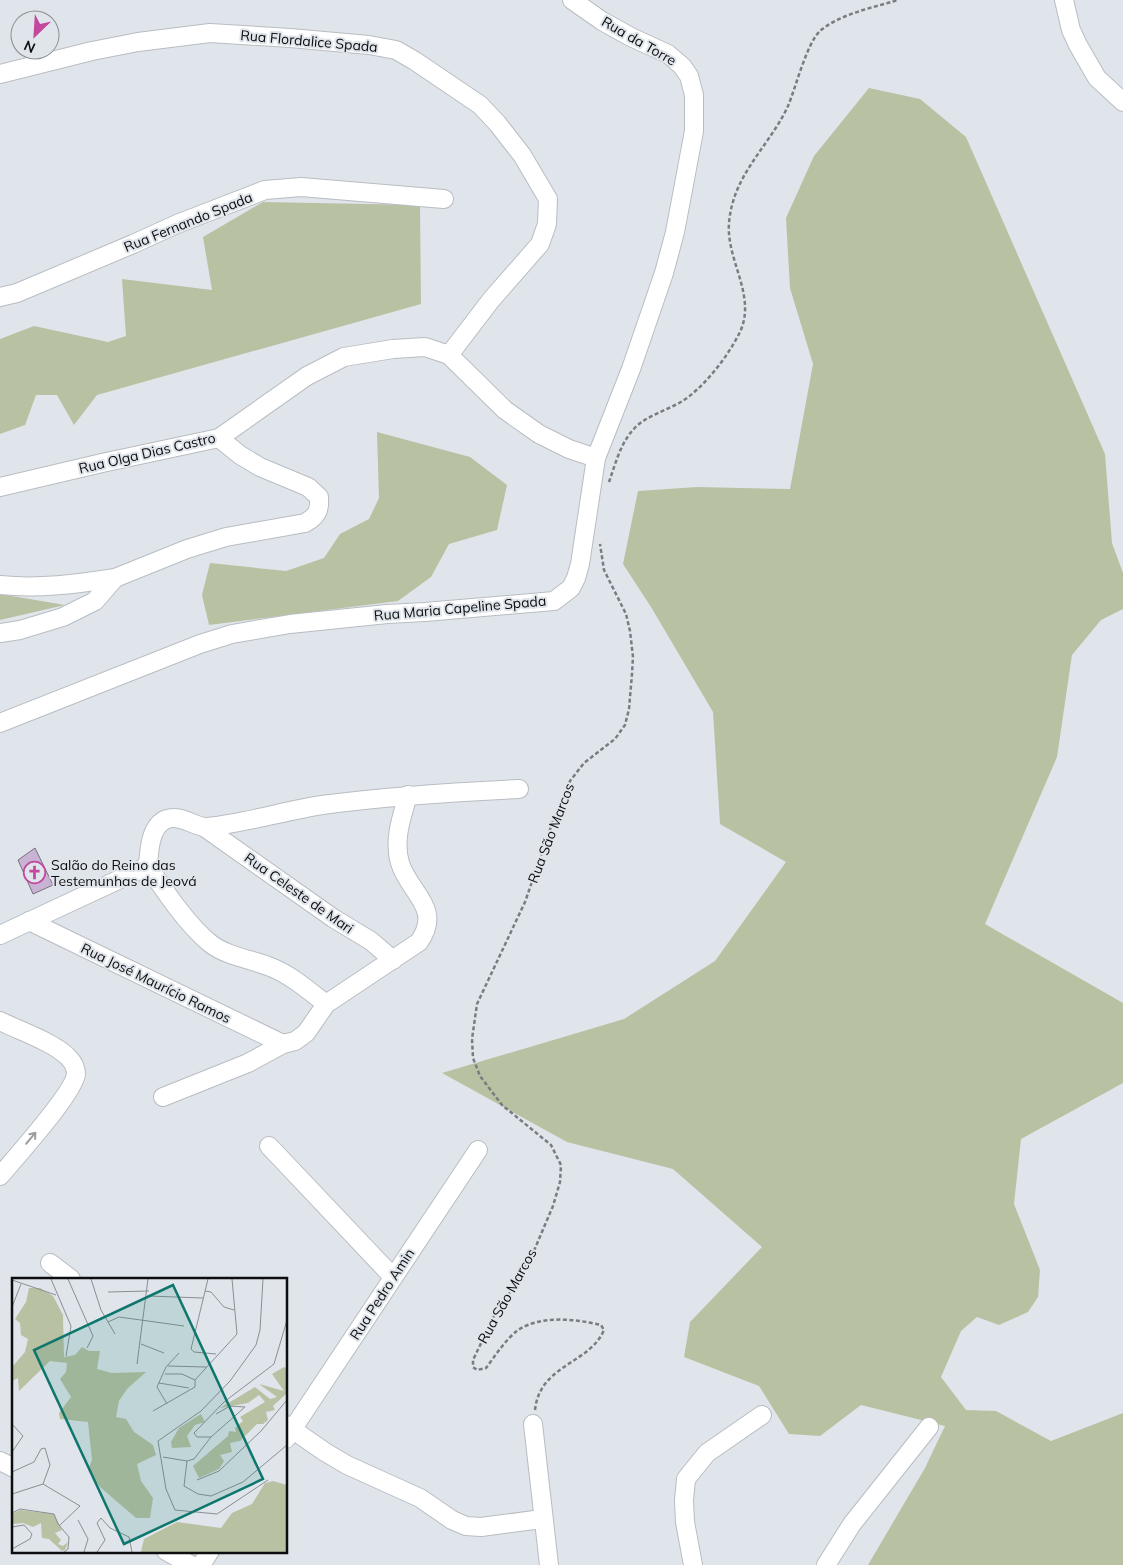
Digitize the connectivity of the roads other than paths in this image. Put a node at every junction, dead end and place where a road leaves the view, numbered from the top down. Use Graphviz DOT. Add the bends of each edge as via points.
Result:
graph roads {
  1 [pos="572,0"];
  2 [pos="1064,0"];
  3 [pos="682,66"];
  4 [pos="0,74"];
  5 [pos="1123,102"];
  6 [pos="444,199"];
  7 [pos="0,297"];
  8 [pos="449,355"];
  9 [pos="219,438"];
  10 [pos="596,458"];
  11 [pos="0,487"];
  12 [pos="116,578"];
  13 [pos="0,585"];
  14 [pos="0,634"];
  15 [pos="0,723"];
  16 [pos="519,789"];
  17 [pos="408,795"];
  18 [pos="204,827"];
  19 [pos="148,866"];
  20 [pos="29,921"];
  21 [pos="0,935"];
  22 [pos="393,960"];
  23 [pos="326,1004"];
  24 [pos="0,1021"];
  25 [pos="283,1044"];
  26 [pos="164,1097"];
  27 [pos="269,1146"];
  28 [pos="478,1150"];
  29 [pos="0,1176"];
  30 [pos="50,1263"];
  31 [pos="393,1277"];
  32 [pos="70,1278"];
  33 [pos="762,1415"];
  34 [pos="533,1424"];
  35 [pos="929,1427"];
  36 [pos="289,1431"];
  37 [pos="0,1461"];
  38 [pos="12,1467"];
  39 [pos="542,1519"];
  40 [pos="168,1552"];
  41 [pos="209,1552"];
  42 [pos="192,1565"];
  43 [pos="201,1565"];
  44 [pos="549,1565"];
  45 [pos="693,1565"];
  46 [pos="826,1565"];
  1 -- 3 [label="street, Rua da Torre" via="631,38 668,54"];
  2 -- 5 [label="street" via="1071,30 1097,78"];
  3 -- 10 [label="street, Rua Maria Capeline Spada" via="689,76 694,95 694,131 675,232 649,319"];
  4 -- 8 [label="street, Rua Flordalice Spada" via="138,42 210,33 369,45 396,50 415,61 480,106 497,123 522,155 548,199 540,244"];
  6 -- 7 [label="street, Rua Fernando Spada" via="301,186 265,190 17,293"];
  8 -- 9 [label="street, Rua Olga Dias Castro" via="425,347 344,357 307,376"];
  8 -- 10 [label="street, Rua Olga Dias Castro" via="505,410 540,434"];
  9 -- 11 [label="street, Rua Olga Dias Castro"];
  9 -- 12 [label="street" via="260,467 308,487 319,497 320,508 315,517 305,524 226,537"];
  10 -- 15 [label="street, Rua Maria Capeline Spada" via="580,564 571,588 554,601 387,614 232,634"];
  12 -- 13 [label="street" via="52,586"];
  12 -- 14 [label="street" via="95,600 63,617"];
  16 -- 17 [label="street"];
  17 -- 18 [label="street" via="321,806"];
  17 -- 22 [label="street" via="397,844 406,876 428,916 426,931 419,942"];
  18 -- 19 [label="street" via="178,818 166,819 157,826 152,837"];
  18 -- 22 [label="street, Rua Celeste de Mari"];
  19 -- 20 [label="street"];
  19 -- 23 [label="street" via="162,888 211,944 232,955 269,966"];
  20 -- 21 [label="street"];
  20 -- 25 [label="street, Rua José Maurício Ramos"];
  22 -- 23 [label="street"];
  23 -- 25 [label="street" via="306,1033"];
  29 -- 24 [label="street, one-way" via="58,1106 76,1076 75,1068 64,1054"];
  25 -- 26 [label="street" via="248,1064"];
  27 -- 31 [label="street"];
  28 -- 31 [label="street, Rua Pedro Amin"];
  30 -- 32 [label="street"];
  31 -- 36 [label="street, Rua Pedro Amin"];
  33 -- 45 [label="street" via="707,1453 686,1479 685,1522"];
  34 -- 39 [label="street"];
  35 -- 46 [label="street" via="852,1524"];
  36 -- 39 [label="street" via="347,1465 420,1498 466,1526"];
  37 -- 38 [label="street"];
  39 -- 44 [label="street"];
  40 -- 42 [label="street"];
  41 -- 43 [label="street"];
}
